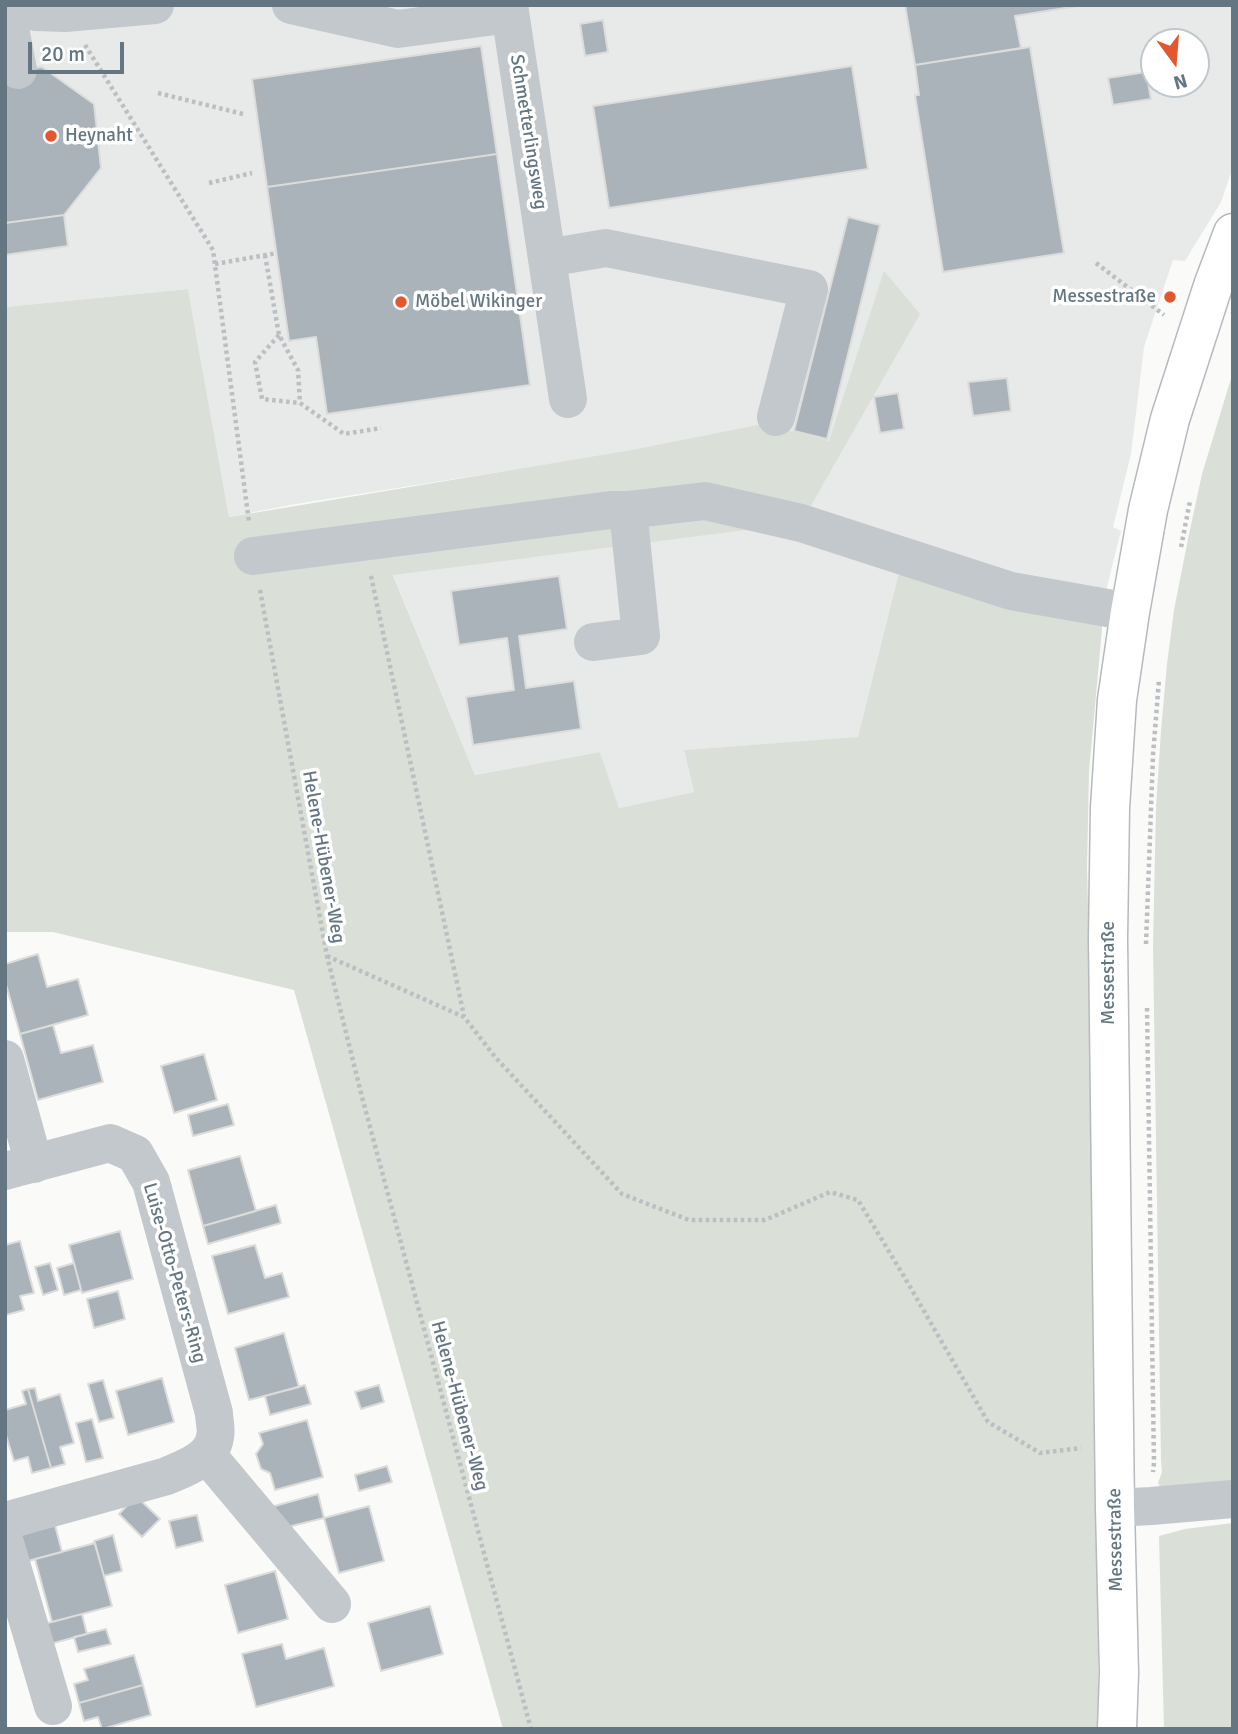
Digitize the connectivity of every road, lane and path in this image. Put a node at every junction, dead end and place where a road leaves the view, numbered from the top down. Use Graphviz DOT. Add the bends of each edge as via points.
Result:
graph roads {
  1 [pos="18,5"];
  2 [pos="27,5"];
  3 [pos="155,5"];
  4 [pos="291,5"];
  5 [pos="509,10"];
  6 [pos="65,13"];
  7 [pos="18,70"];
  8 [pos="158,93"];
  9 [pos="243,114"];
  10 [pos="252,173"];
  11 [pos="209,183"];
  12 [pos="1233,233"];
  13 [pos="277,253"];
  14 [pos="265,255"];
  15 [pos="547,258"];
  16 [pos="1096,263"];
  17 [pos="215,264"];
  18 [pos="1164,315"];
  19 [pos="279,335"];
  20 [pos="568,399"];
  21 [pos="300,403"];
  22 [pos="776,417"];
  23 [pos="381,428"];
  24 [pos="1190,498"];
  25 [pos="628,510"];
  26 [pos="363,542"];
  27 [pos="1180,551"];
  28 [pos="253,556"];
  29 [pos="1130,612"];
  30 [pos="593,642"];
  31 [pos="1160,668"];
  32 [pos="327,956"];
  33 [pos="1147,957"];
  34 [pos="1147,998"];
  35 [pos="464,1017"];
  36 [pos="5,1059"];
  37 [pos="19,1167"];
  38 [pos="1085,1447"];
  39 [pos="207,1455"];
  40 [pos="1233,1499"];
  41 [pos="1133,1507"];
  42 [pos="5,1521"];
  43 [pos="5,1543"];
  44 [pos="332,1604"];
  45 [pos="53,1706"];
  46 [pos="531,1729"];
  47 [pos="1117,1729"];
  1 -- 7 [label="street" via="9,23"];
  2 -- 6 [label="street" via="36,12"];
  3 -- 6 [label="street"];
  4 -- 5 [label="street" via="398,29"];
  5 -- 15 [label="street, Schmetterlingsweg"];
  6 -- 17 [label="path, Helene-Hübener-Weg" via="213,250"];
  8 -- 9 [label="path"];
  10 -- 11 [label="path"];
  12 -- 29 [label="main road, Messestraße" via="1170,419"];
  13 -- 14 [label="path"];
  14 -- 17 [label="path"];
  14 -- 19 [label="path"];
  15 -- 20 [label="street, Schmetterlingsweg"];
  15 -- 22 [label="street" via="606,248 809,289"];
  16 -- 18 [label="path"];
  17 -- 28 [label="path, Helene-Hübener-Weg"];
  19 -- 21 [label="path" via="298,370"];
  19 -- 21 [label="path" via="255,362 261,399"];
  21 -- 23 [label="path" via="344,434"];
  24 -- 27 [label="path"];
  25 -- 26 [label="street"];
  25 -- 29 [label="street" via="705,501 801,523 1011,591"];
  25 -- 30 [label="street" via="642,636"];
  26 -- 28 [label="street"];
  26 -- 35 [label="path"];
  28 -- 32 [label="path, Helene-Hübener-Weg"];
  29 -- 41 [label="main road, Messestraße" via="1117,699 1108,939"];
  31 -- 33 [label="path"];
  32 -- 35 [label="path"];
  32 -- 46 [label="path, Helene-Hübener-Weg"];
  34 -- 41 [label="path" via="1154,1463 1151,1482"];
  35 -- 38 [label="path" via="622,1194 689,1220 765,1220 830,1192 858,1200 988,1422 1040,1453"];
  36 -- 37 [label="street, Luise-Otto-Peters-Ring"];
  37 -- 39 [label="street, Luise-Otto-Peters-Ring" via="110,1143 135,1154 151,1182 214,1413 215,1438"];
  39 -- 42 [label="street" via="167,1476"];
  39 -- 44 [label="street"];
  40 -- 41 [label="street"];
  41 -- 47 [label="main road, Messestraße"];
  43 -- 45 [label="street"];
}
